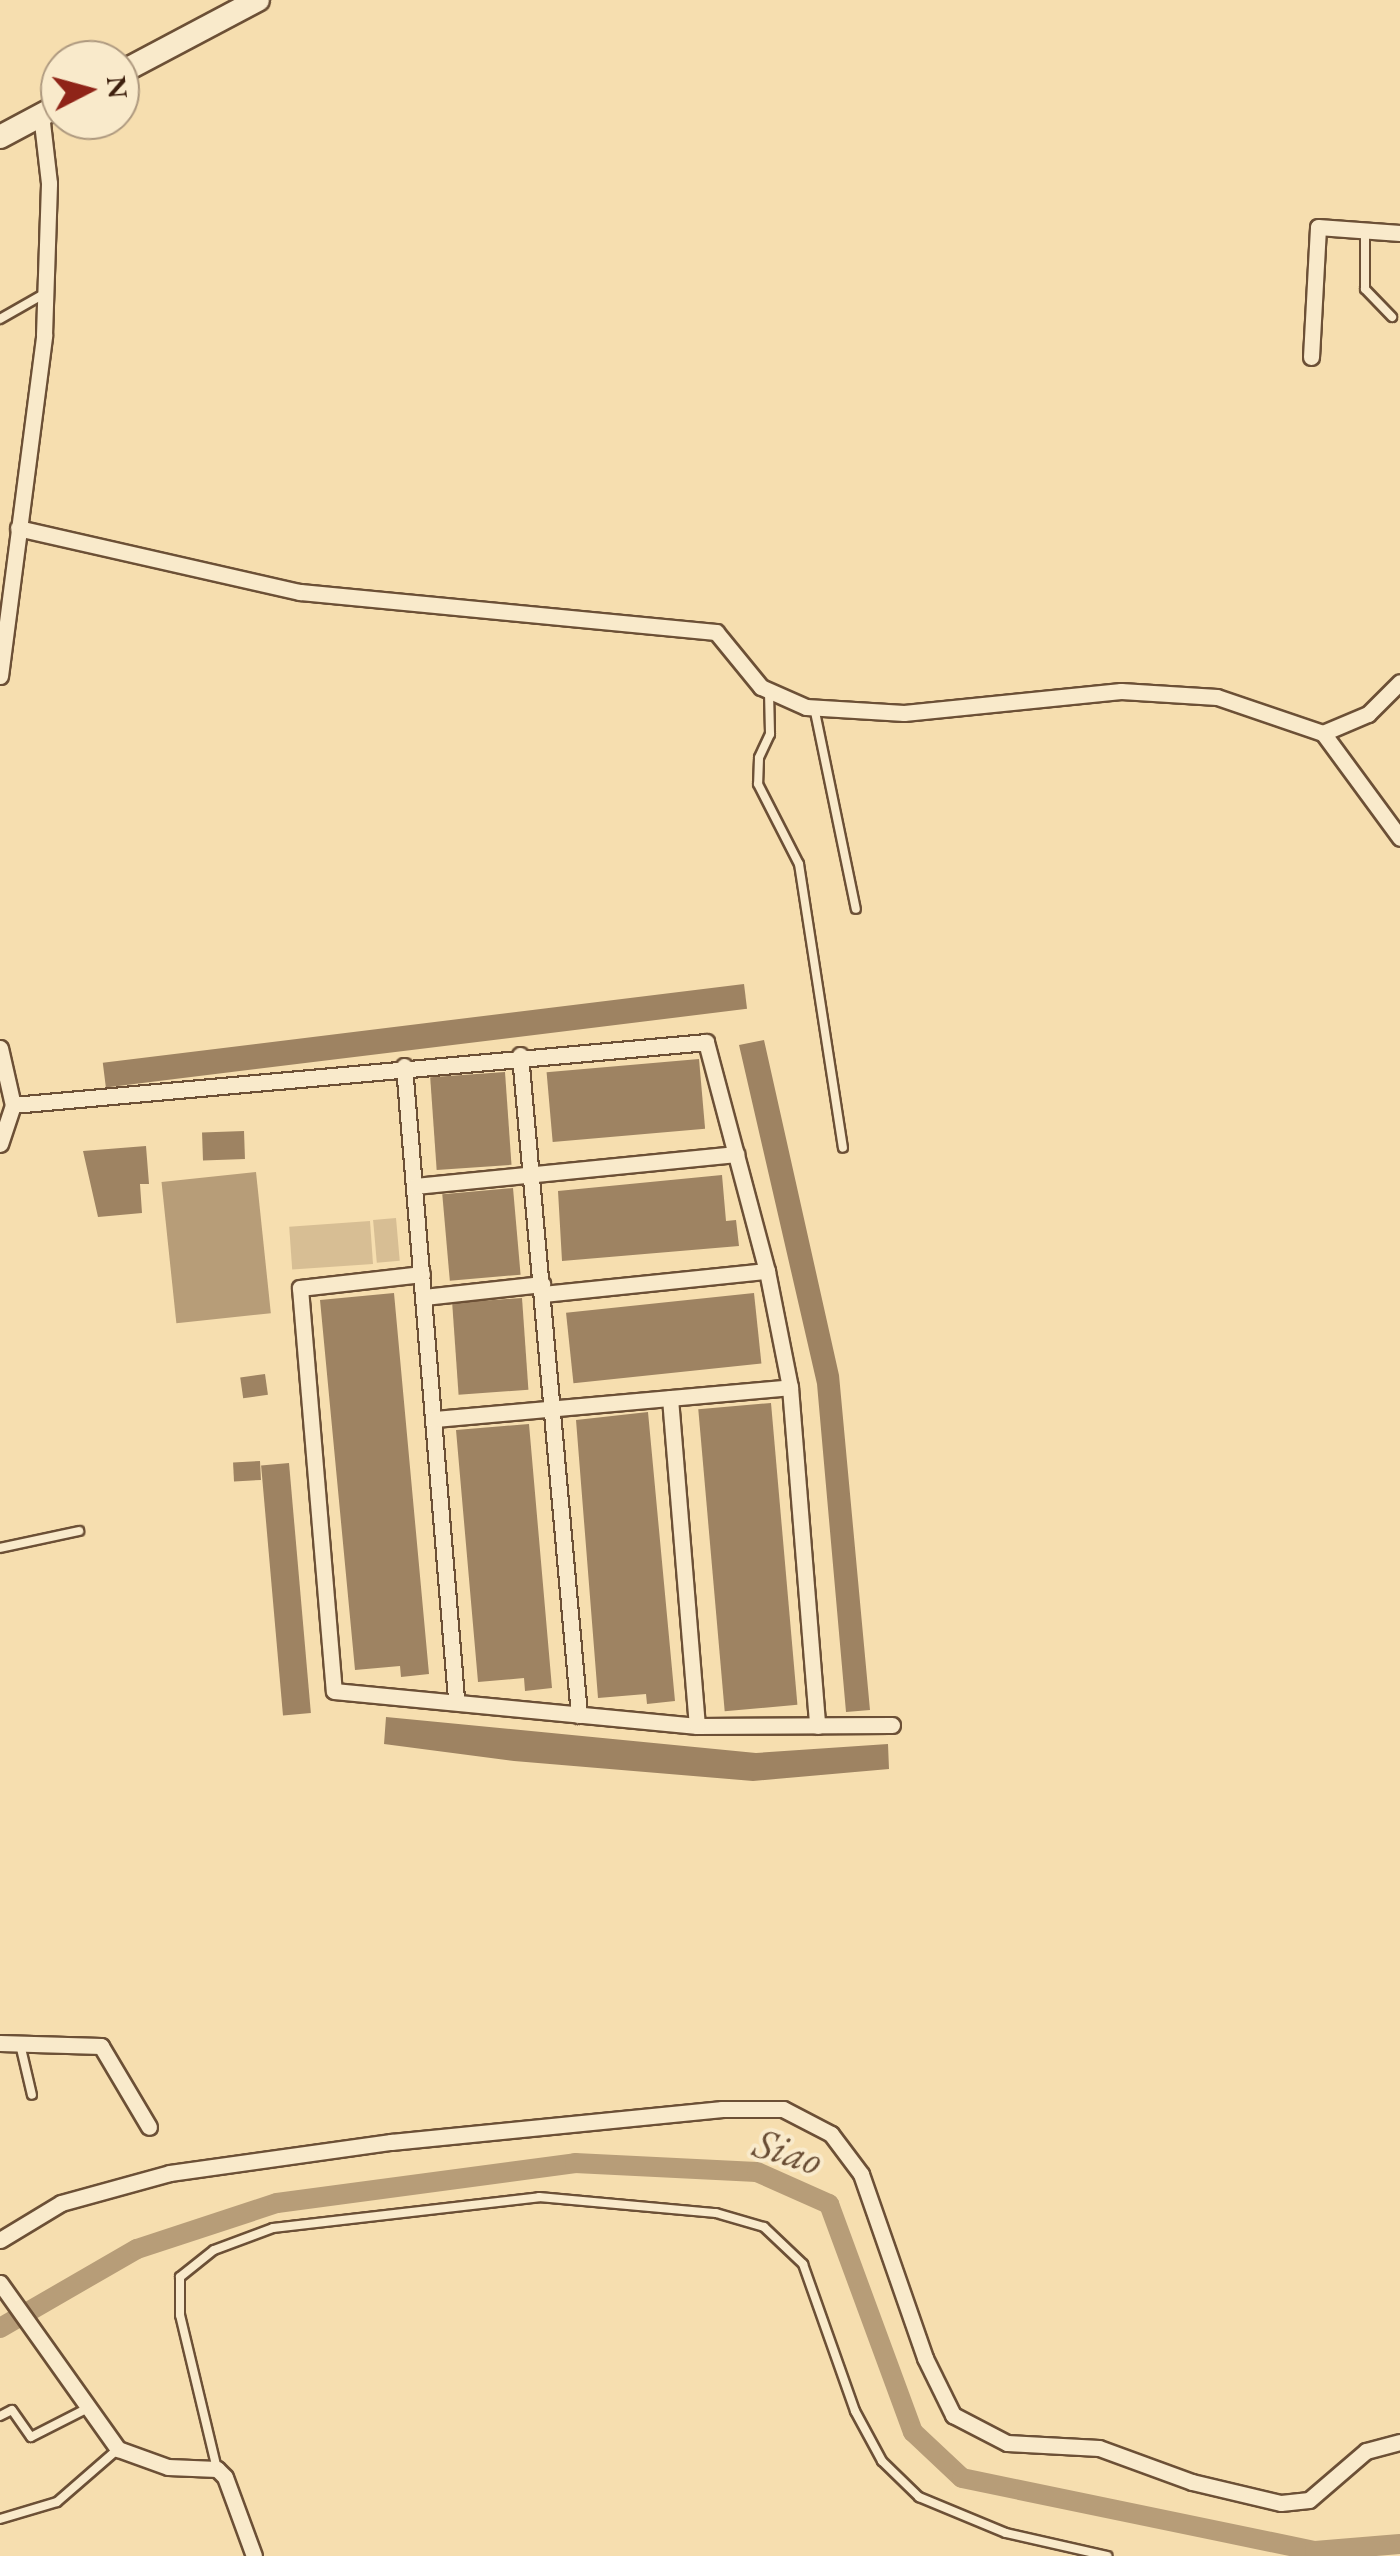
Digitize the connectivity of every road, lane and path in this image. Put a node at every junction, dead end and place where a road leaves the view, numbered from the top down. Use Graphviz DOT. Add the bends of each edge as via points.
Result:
graph roads {
  1 [pos="258,0"];
  2 [pos="140,62"];
  3 [pos="40,116"];
  4 [pos="0,137"];
  5 [pos="50,140"];
  6 [pos="1365,226"];
  7 [pos="1400,233"];
  8 [pos="46,293"];
  9 [pos="1392,317"];
  10 [pos="0,319"];
  11 [pos="1311,357"];
  12 [pos="18,528"];
  13 [pos="0,676"];
  14 [pos="1400,682"];
  15 [pos="769,692"];
  16 [pos="814,707"];
  17 [pos="1323,732"];
  18 [pos="1400,838"];
  19 [pos="856,908"];
  20 [pos="0,1048"];
  21 [pos="520,1055"];
  22 [pos="404,1066"];
  23 [pos="13,1105"];
  24 [pos="0,1144"];
  25 [pos="843,1148"];
  26 [pos="736,1154"];
  27 [pos="531,1176"];
  28 [pos="415,1186"];
  29 [pos="767,1271"];
  30 [pos="422,1274"];
  31 [pos="542,1289"];
  32 [pos="424,1297"];
  33 [pos="790,1387"];
  34 [pos="670,1398"];
  35 [pos="554,1408"];
  36 [pos="434,1418"];
  37 [pos="79,1532"];
  38 [pos="0,1548"];
  39 [pos="456,1700"];
  40 [pos="579,1715"];
  41 [pos="892,1725"];
  42 [pos="697,1726"];
  43 [pos="818,1726"];
  44 [pos="0,2043"];
  45 [pos="20,2044"];
  46 [pos="32,2095"];
  47 [pos="149,2127"];
  48 [pos="0,2240"];
  49 [pos="0,2282"];
  50 [pos="86,2409"];
  51 [pos="0,2416"];
  52 [pos="1400,2442"];
  53 [pos="118,2449"];
  54 [pos="216,2469"];
  55 [pos="0,2519"];
  56 [pos="254,2556"];
  57 [pos="1108,2556"];
  1 -- 2 [label="main road"];
  3 -- 4 [label="main road"];
  5 -- 8 [label="street"];
  6 -- 7 [label="street"];
  6 -- 9 [label="lane" via="1364,289"];
  6 -- 11 [label="street" via="1331,223 1314,236"];
  8 -- 10 [label="lane"];
  8 -- 12 [label="street"];
  12 -- 13 [label="street"];
  12 -- 15 [label="street" via="300,592 716,632"];
  14 -- 17 [label="street" via="1368,714"];
  15 -- 16 [label="street"];
  15 -- 25 [label="lane" via="770,734 759,758 758,784 799,864"];
  16 -- 17 [label="street" via="937,712 1178,691"];
  16 -- 19 [label="lane"];
  17 -- 18 [label="street"];
  20 -- 23 [label="street"];
  21 -- 22 [label="street"];
  21 -- 26 [label="street" via="706,1042"];
  21 -- 27 [label="street"];
  22 -- 23 [label="street"];
  22 -- 28 [label="street"];
  23 -- 24 [label="street"];
  26 -- 27 [label="street"];
  26 -- 29 [label="street"];
  27 -- 28 [label="street"];
  27 -- 31 [label="street"];
  28 -- 30 [label="street"];
  29 -- 31 [label="street"];
  29 -- 33 [label="street"];
  30 -- 32 [label="street"];
  30 -- 39 [label="street" via="300,1288 334,1692"];
  31 -- 32 [label="street"];
  31 -- 35 [label="street"];
  32 -- 36 [label="street"];
  33 -- 34 [label="street"];
  33 -- 43 [label="street"];
  34 -- 35 [label="street"];
  34 -- 42 [label="street"];
  35 -- 36 [label="street"];
  35 -- 40 [label="street"];
  36 -- 39 [label="street"];
  37 -- 38 [label="lane"];
  39 -- 40 [label="street"];
  40 -- 42 [label="street"];
  41 -- 43 [label="street"];
  42 -- 43 [label="street"];
  44 -- 45 [label="street"];
  45 -- 46 [label="lane"];
  45 -- 47 [label="street" via="101,2046"];
  48 -- 52 [label="street" via="61,2202 170,2172 391,2142 722,2109 783,2109 831,2134 861,2174 924,2358 953,2415 1007,2443 1098,2448 1192,2482 1280,2503 1309,2500 1366,2451"];
  49 -- 50 [label="street"];
  50 -- 51 [label="lane" via="30,2437 12,2410"];
  50 -- 53 [label="street"];
  53 -- 54 [label="street" via="168,2467"];
  53 -- 55 [label="lane" via="56,2502"];
  54 -- 56 [label="street"];
  54 -- 57 [label="lane" via="180,2315 180,2277 214,2250 273,2228 539,2197 716,2214 764,2227 804,2264 855,2411 882,2461 919,2498 1006,2533"];
}
